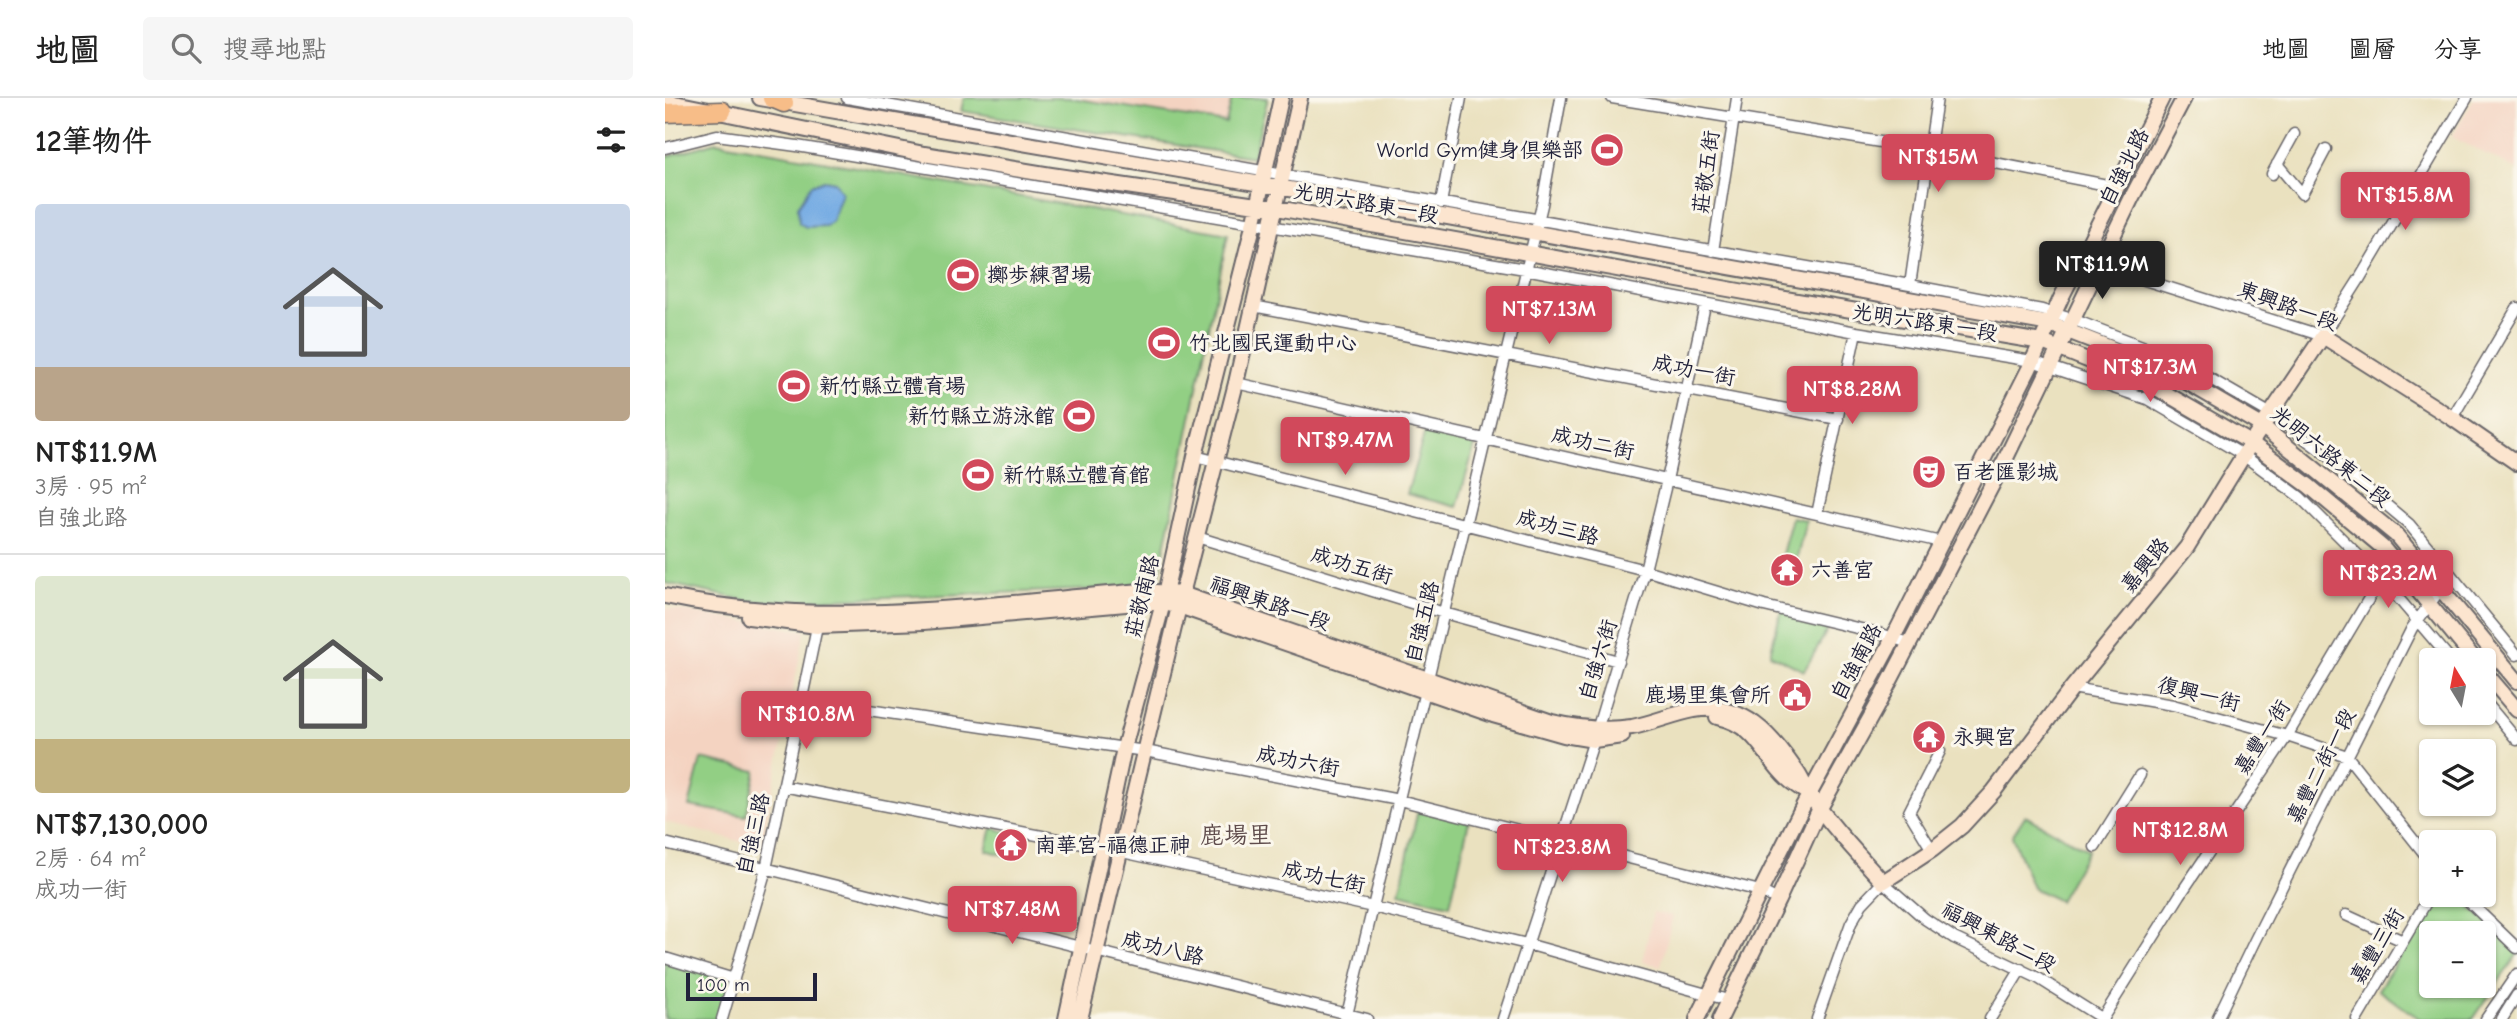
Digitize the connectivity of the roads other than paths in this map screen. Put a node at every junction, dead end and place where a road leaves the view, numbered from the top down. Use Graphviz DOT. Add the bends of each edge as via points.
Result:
graph roads {
  1 [pos="760,98"];
  2 [pos="847,98"];
  3 [pos="1281,98"];
  4 [pos="1300,98"];
  5 [pos="1461,98"];
  6 [pos="1561,98"];
  7 [pos="1612,98"];
  8 [pos="1737,98"];
  9 [pos="1937,98"];
  10 [pos="2162,98"];
  11 [pos="2183,98"];
  12 [pos="2467,98"];
  13 [pos="778,100"];
  14 [pos="665,101"];
  15 [pos="722,111"];
  16 [pos="665,113"];
  17 [pos="1734,119"];
  18 [pos="2294,134"];
  19 [pos="665,148"];
  20 [pos="2326,149"];
  21 [pos="1929,150"];
  22 [pos="924,154"];
  23 [pos="950,172"];
  24 [pos="1263,177"];
  25 [pos="1283,181"];
  26 [pos="2117,187"];
  27 [pos="1441,203"];
  28 [pos="1257,205"];
  29 [pos="1277,208"];
  30 [pos="1253,222"];
  31 [pos="1272,225"];
  32 [pos="1535,227"];
  33 [pos="1713,251"];
  34 [pos="1528,253"];
  35 [pos="2100,266"];
  36 [pos="1525,269"];
  37 [pos="1910,285"];
  38 [pos="1705,305"];
  39 [pos="1253,306"];
  40 [pos="2517,308"];
  41 [pos="2052,318"];
  42 [pos="2070,325"];
  43 [pos="1856,332"];
  44 [pos="2323,336"];
  45 [pos="2042,342"];
  46 [pos="2058,348"];
  47 [pos="1505,354"];
  48 [pos="2032,360"];
  49 [pos="2049,366"];
  50 [pos="1236,383"];
  51 [pos="1686,388"];
  52 [pos="2452,418"];
  53 [pos="1838,419"];
  54 [pos="2267,420"];
  55 [pos="1486,438"];
  56 [pos="2247,449"];
  57 [pos="1195,456"];
  58 [pos="1217,460"];
  59 [pos="2517,463"];
  60 [pos="1667,480"];
  61 [pos="1817,514"];
  62 [pos="1466,523"];
  63 [pos="1197,537"];
  64 [pos="1941,542"];
  65 [pos="1645,570"];
  66 [pos="2451,575"];
  67 [pos="2381,578"];
  68 [pos="2440,589"];
  69 [pos="665,596"];
  70 [pos="1164,597"];
  71 [pos="1180,600"];
  72 [pos="665,604"];
  73 [pos="2429,605"];
  74 [pos="1444,613"];
  75 [pos="818,620"];
  76 [pos="2418,620"];
  77 [pos="1893,638"];
  78 [pos="1909,643"];
  79 [pos="2441,648"];
  80 [pos="2465,648"];
  81 [pos="2517,655"];
  82 [pos="1618,661"];
  83 [pos="2517,681"];
  84 [pos="1427,685"];
  85 [pos="2496,685"];
  86 [pos="2072,688"];
  87 [pos="801,700"];
  88 [pos="2517,710"];
  89 [pos="2496,715"];
  90 [pos="1595,734"];
  91 [pos="2287,736"];
  92 [pos="2517,740"];
  93 [pos="1124,748"];
  94 [pos="1145,751"];
  95 [pos="1940,751"];
  96 [pos="2347,756"];
  97 [pos="2140,775"];
  98 [pos="783,786"];
  99 [pos="1809,794"];
  100 [pos="1399,800"];
  101 [pos="1820,808"];
  102 [pos="1560,840"];
  103 [pos="665,843"];
  104 [pos="2095,847"];
  105 [pos="2419,847"];
  106 [pos="1104,848"];
  107 [pos="1931,850"];
  108 [pos="1121,851"];
  109 [pos="766,869"];
  110 [pos="1883,882"];
  111 [pos="1760,891"];
  112 [pos="1779,900"];
  113 [pos="1373,907"];
  114 [pos="2423,907"];
  115 [pos="2474,907"];
  116 [pos="2346,915"];
  117 [pos="2403,941"];
  118 [pos="1527,944"];
  119 [pos="2517,948"];
  120 [pos="1089,949"];
  121 [pos="665,958"];
  122 [pos="2021,969"];
  123 [pos="2517,974"];
  124 [pos="734,979"];
  125 [pos="1709,994"];
  126 [pos="2517,995"];
  127 [pos="1728,1000"];
  128 [pos="1346,1017"];
  129 [pos="722,1019"];
  130 [pos="1066,1019"];
  131 [pos="1080,1019"];
  132 [pos="1367,1019"];
  133 [pos="1503,1019"];
  134 [pos="1697,1019"];
  135 [pos="1720,1019"];
  136 [pos="1817,1019"];
  137 [pos="1990,1019"];
  138 [pos="2103,1019"];
  139 [pos="2217,1019"];
  140 [pos="2357,1019"];
  141 [pos="2486,1019"];
  142 [pos="2502,1019"];
  1 -- 13 [label="main road, 光明六路東一段"];
  2 -- 24 [label="street, 光明六路東一段"];
  3 -- 24 [label="main road, 莊敬南路"];
  4 -- 25 [label="main road, 莊敬南路"];
  5 -- 27 [label="street"];
  6 -- 32 [label="street, 自強五路"];
  7 -- 17 [label="street"];
  8 -- 17 [label="street, 莊敬五街"];
  9 -- 21 [label="street"];
  10 -- 26 [label="main road, 自強北路"];
  11 -- 35 [label="main road, 自強北路"];
  12 -- 44 [label="street, 嘉興路"];
  13 -- 24 [label="main road, 光明六路東一段"];
  14 -- 15 [label="main road, 光明六路東一段"];
  15 -- 16 [label="highway"];
  15 -- 22 [label="main road, 光明六路東一段"];
  17 -- 21 [label="street"];
  17 -- 33 [label="street, 莊敬五街"];
  18 -- 20 [label="street" via="2275,169 2302,194"];
  19 -- 23 [label="street, 光明六路東一段" via="717,135"];
  21 -- 26 [label="street"];
  21 -- 37 [label="street"];
  22 -- 23 [label="street"];
  22 -- 28 [label="main road, 光明六路東一段"];
  23 -- 30 [label="street, 光明六路東一段"];
  24 -- 25 [label="main road, 光明六路東一段"];
  24 -- 28 [label="main road, 莊敬南路"];
  25 -- 27 [label="street, 光明六路東一段"];
  25 -- 29 [label="main road, 莊敬南路"];
  25 -- 32 [label="main road, 光明六路東一段"];
  26 -- 41 [label="main road, 自強北路"];
  27 -- 32 [label="street, 光明六路東一段"];
  28 -- 29 [label="main road, 光明六路東一段"];
  28 -- 30 [label="main road, 莊敬南路"];
  29 -- 31 [label="main road, 莊敬南路"];
  29 -- 34 [label="main road, 光明六路東一段"];
  30 -- 31 [label="street, 光明六路東一段"];
  30 -- 57 [label="main road, 莊敬南路"];
  31 -- 36 [label="street, 光明六路東一段"];
  31 -- 39 [label="main road, 莊敬南路"];
  32 -- 33 [label="street, 光明六路東一段"];
  32 -- 34 [label="street, 自強五路"];
  32 -- 41 [label="main road, 光明六路東一段"];
  33 -- 37 [label="street, 光明六路東一段"];
  34 -- 36 [label="street, 自強五路"];
  34 -- 45 [label="main road, 光明六路東一段"];
  35 -- 42 [label="main road, 自強北路"];
  35 -- 44 [label="street, 東興路一段"];
  36 -- 38 [label="street, 光明六路東一段"];
  36 -- 47 [label="street, 自強五路"];
  37 -- 41 [label="street, 光明六路東一段"];
  38 -- 43 [label="street, 光明六路東一段"];
  38 -- 51 [label="street, 自強六街"];
  39 -- 47 [label="street, 成功一街"];
  39 -- 50 [label="main road, 莊敬南路"];
  40 -- 52 [label="street"];
  41 -- 42 [label="main road, 光明六路東一段"];
  41 -- 45 [label="main road, 自強南路"];
  42 -- 46 [label="main road, 自強南路"];
  42 -- 54 [label="main road, 光明六路東二段"];
  43 -- 48 [label="street, 光明六路東一段"];
  43 -- 53 [label="street"];
  44 -- 52 [label="main road, 東興路一段"];
  44 -- 54 [label="main road, 嘉興路"];
  45 -- 46 [label="main road, 光明六路東一段"];
  45 -- 48 [label="main road, 自強南路"];
  46 -- 49 [label="main road, 自強南路"];
  46 -- 56 [label="main road, 光明六路東二段" via="2153,386"];
  47 -- 51 [label="street, 成功一街"];
  47 -- 55 [label="street, 自強五路"];
  48 -- 49 [label="street, 光明六路東一段"];
  48 -- 64 [label="main road, 自強南路"];
  49 -- 56 [label="street, 光明六路東二段" via="2147,399"];
  49 -- 78 [label="main road, 自強南路"];
  50 -- 55 [label="street, 成功二街"];
  50 -- 58 [label="main road, 莊敬南路"];
  51 -- 53 [label="street, 成功一街"];
  51 -- 60 [label="street, 自強六街"];
  52 -- 59 [label="main road, 東興路一段"];
  53 -- 61 [label="street"];
  54 -- 56 [label="main road, 嘉興路"];
  54 -- 66 [label="street, 光明六路東二段" via="2327,455 2409,524"];
  54 -- 68 [label="main road, 光明六路東二段" via="2396,535"];
  55 -- 60 [label="street, 成功二街"];
  55 -- 62 [label="street, 自強五路"];
  56 -- 67 [label="street, 光明六路東二段"];
  56 -- 73 [label="main road, 光明六路東二段" via="2309,486 2382,547"];
  56 -- 86 [label="main road, 嘉興路" via="2187,547"];
  57 -- 58 [label="street, 成功三路"];
  57 -- 70 [label="main road, 莊敬南路"];
  58 -- 62 [label="street, 成功三路"];
  58 -- 63 [label="main road, 莊敬南路"];
  60 -- 61 [label="street, 成功二街"];
  60 -- 65 [label="street, 自強六街"];
  61 -- 64 [label="street, 成功二街"];
  62 -- 65 [label="street, 成功三路"];
  62 -- 74 [label="street, 自強五路"];
  63 -- 71 [label="main road, 莊敬南路"];
  63 -- 74 [label="street, 成功五街"];
  64 -- 77 [label="main road, 自強南路"];
  65 -- 77 [label="street, 成功三路"];
  65 -- 82 [label="street, 自強六街"];
  66 -- 68 [label="street, 嘉豐二街一段"];
  66 -- 81 [label="street, 光明六路東二段"];
  67 -- 76 [label="street, 光明六路東二段"];
  67 -- 91 [label="street, 嘉豐一街"];
  68 -- 73 [label="street, 嘉豐二街一段"];
  68 -- 83 [label="main road, 光明六路東二段"];
  69 -- 75 [label="main road, 福興東路一段"];
  70 -- 71 [label="main road, 福興東路一段"];
  70 -- 75 [label="main road, 福興東路一段" via="924,622"];
  70 -- 93 [label="main road, 莊敬南路"];
  71 -- 84 [label="main road, 福興東路一段"];
  71 -- 94 [label="main road, 莊敬南路"];
  72 -- 75 [label="main road, 福興東路一段"];
  73 -- 76 [label="street, 嘉豐二街一段"];
  73 -- 80 [label="main road, 光明六路東二段"];
  74 -- 82 [label="street, 成功五街"];
  74 -- 84 [label="street, 自強五路"];
  75 -- 87 [label="street, 自強三路"];
  76 -- 79 [label="street, 光明六路東二段"];
  76 -- 96 [label="street, 嘉豐二街一段"];
  77 -- 78 [label="street, 成功三路"];
  77 -- 99 [label="main road, 自強南路"];
  78 -- 101 [label="main road, 自強南路"];
  82 -- 90 [label="street, 自強六街"];
  84 -- 90 [label="main road, 福興東路一段"];
  84 -- 100 [label="street, 自強五路"];
  85 -- 88 [label="main road"];
  86 -- 91 [label="street, 復興一街" via="2173,705"];
  86 -- 107 [label="main road, 嘉興路" via="1994,791 1962,826"];
  87 -- 93 [label="street, 成功六街"];
  87 -- 98 [label="street, 自強三路"];
  89 -- 92 [label="street"];
  90 -- 99 [label="main road, 福興東路一段" via="1704,709 1739,713 1770,738"];
  90 -- 102 [label="street, 自強六街"];
  91 -- 96 [label="street, 復興一街"];
  91 -- 138 [label="street, 嘉豐一街"];
  93 -- 94 [label="street, 成功六街"];
  93 -- 106 [label="main road, 莊敬南路"];
  94 -- 100 [label="street, 成功六街"];
  94 -- 108 [label="main road, 莊敬南路"];
  95 -- 107 [label="street" via="1909,812"];
  96 -- 105 [label="street"];
  96 -- 139 [label="street, 嘉豐二街一段"];
  97 -- 104 [label="street"];
  98 -- 106 [label="street, 成功七街"];
  98 -- 109 [label="street, 自強三路"];
  99 -- 101 [label="main road, 福興東路一段"];
  99 -- 111 [label="main road, 自強南路"];
  100 -- 102 [label="street, 成功六街"];
  100 -- 113 [label="street, 自強五路"];
  101 -- 110 [label="main road, 福興東路一段"];
  101 -- 112 [label="main road, 自強南路"];
  102 -- 111 [label="street, 成功六街"];
  102 -- 118 [label="street, 自強六街"];
  103 -- 109 [label="street, 成功八路"];
  106 -- 108 [label="street, 成功七街"];
  106 -- 120 [label="main road, 莊敬南路"];
  107 -- 110 [label="main road, 嘉興路"];
  108 -- 113 [label="street, 成功七街"];
  108 -- 120 [label="main road, 莊敬南路"];
  109 -- 120 [label="street, 成功八路"];
  109 -- 124 [label="street, 自強三路"];
  110 -- 122 [label="street, 福興東路二段" via="1934,926"];
  110 -- 136 [label="street, 嘉興路" via="1851,923"];
  111 -- 112 [label="street, 成功六街"];
  111 -- 125 [label="main road, 自強南路"];
  112 -- 127 [label="main road, 自強南路"];
  113 -- 118 [label="street, 成功七街"];
  113 -- 128 [label="street, 自強五路"];
  114 -- 117 [label="street, 嘉豐三街"];
  115 -- 119 [label="street"];
  116 -- 117 [label="street"];
  117 -- 140 [label="street, 嘉豐三街"];
  118 -- 125 [label="street, 成功七街"];
  118 -- 133 [label="street, 自強六街"];
  120 -- 128 [label="street, 成功八路"];
  120 -- 130 [label="main road, 莊敬南路"];
  120 -- 131 [label="main road, 莊敬南路"];
  121 -- 124 [label="street"];
  122 -- 137 [label="street"];
  122 -- 138 [label="street, 福興東路二段"];
  123 -- 141 [label="street"];
  124 -- 129 [label="street, 自強三路"];
  125 -- 127 [label="street, 成功七街"];
  125 -- 134 [label="main road, 自強南路"];
  126 -- 142 [label="street"];
  127 -- 135 [label="main road, 自強南路"];
  128 -- 132 [label="street, 成功八路"];
}
